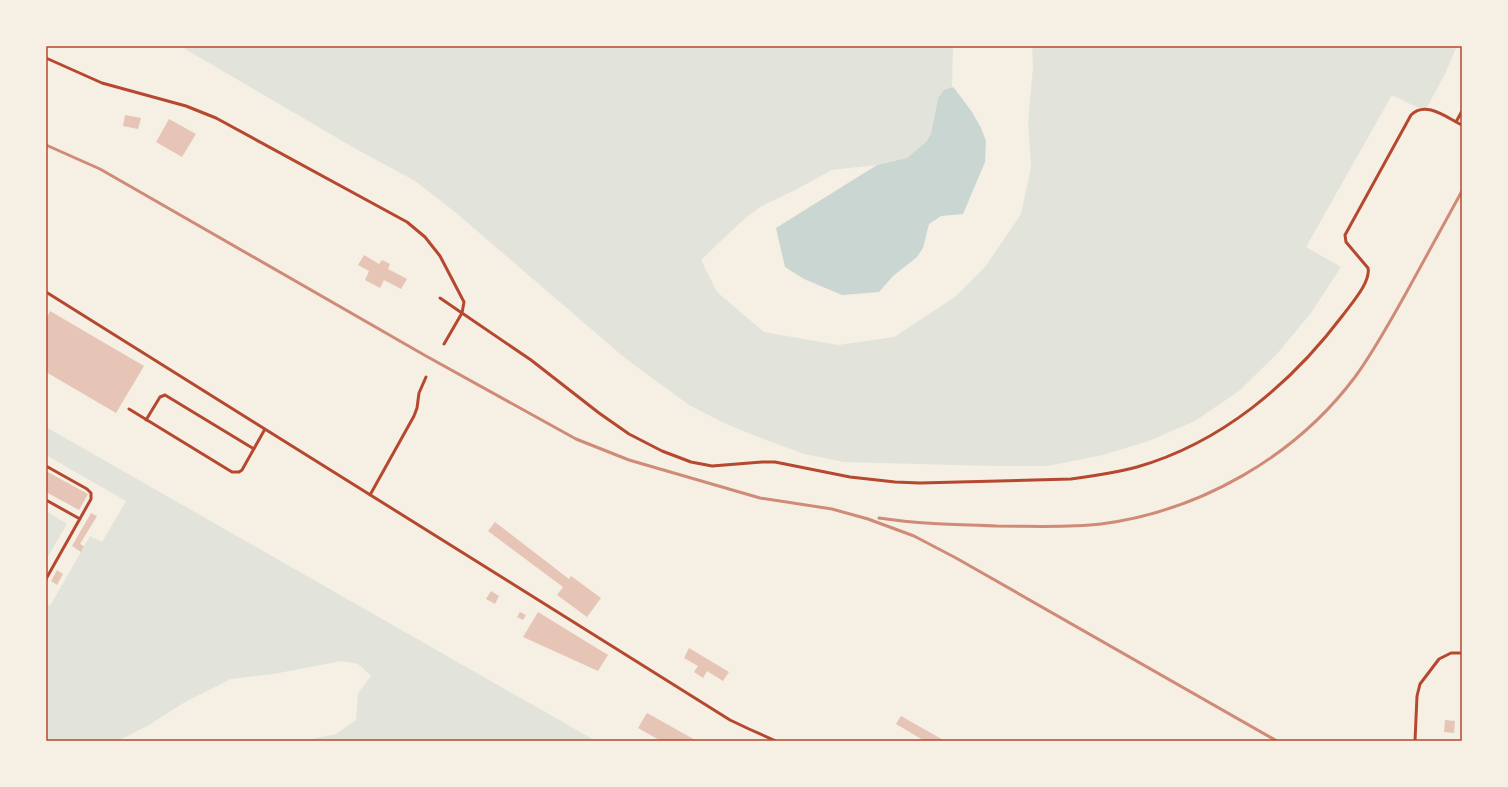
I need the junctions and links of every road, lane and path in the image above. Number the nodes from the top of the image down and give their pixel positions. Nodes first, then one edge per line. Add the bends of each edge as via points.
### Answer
1 (46, 58) edge
2 (1462, 112) edge
3 (1456, 122) junction
4 (1462, 126) edge
5 (46, 292) edge
6 (440, 298) dead end
7 (462, 313) junction
8 (444, 344) dead end
9 (426, 377) dead end
10 (129, 409) dead end
11 (146, 420) junction
12 (265, 429) junction
13 (254, 449) junction
14 (46, 466) edge
15 (370, 495) junction
16 (46, 500) edge
17 (80, 519) junction
18 (46, 579) edge
19 (1462, 653) edge
20 (776, 741) edge
21 (1416, 741) edge

1 - 7 lane via 102,83 186,106 216,118 398,217 425,237 440,256 464,302
2 - 3 lane
3 - 4 lane
3 - 7 lane via 1429,108 1421,108 1411,114 1345,235 1346,242 1368,268 1368,279 1341,317 1289,375 1256,405 1219,431 1159,459 1116,472 1071,479 920,483 850,477 775,462 712,466 691,462 662,451 624,431 531,360
5 - 12 lane
6 - 7 lane
7 - 8 lane
9 - 15 lane via 419,392 414,416
10 - 11 lane
11 - 13 lane via 232,472 242,470
11 - 13 lane via 160,397 165,395
12 - 13 lane
12 - 15 lane
14 - 17 lane via 89,491 92,499
15 - 20 lane via 730,720
16 - 17 lane
17 - 18 lane
19 - 21 lane via 1451,653 1440,659 1420,684 1417,696

